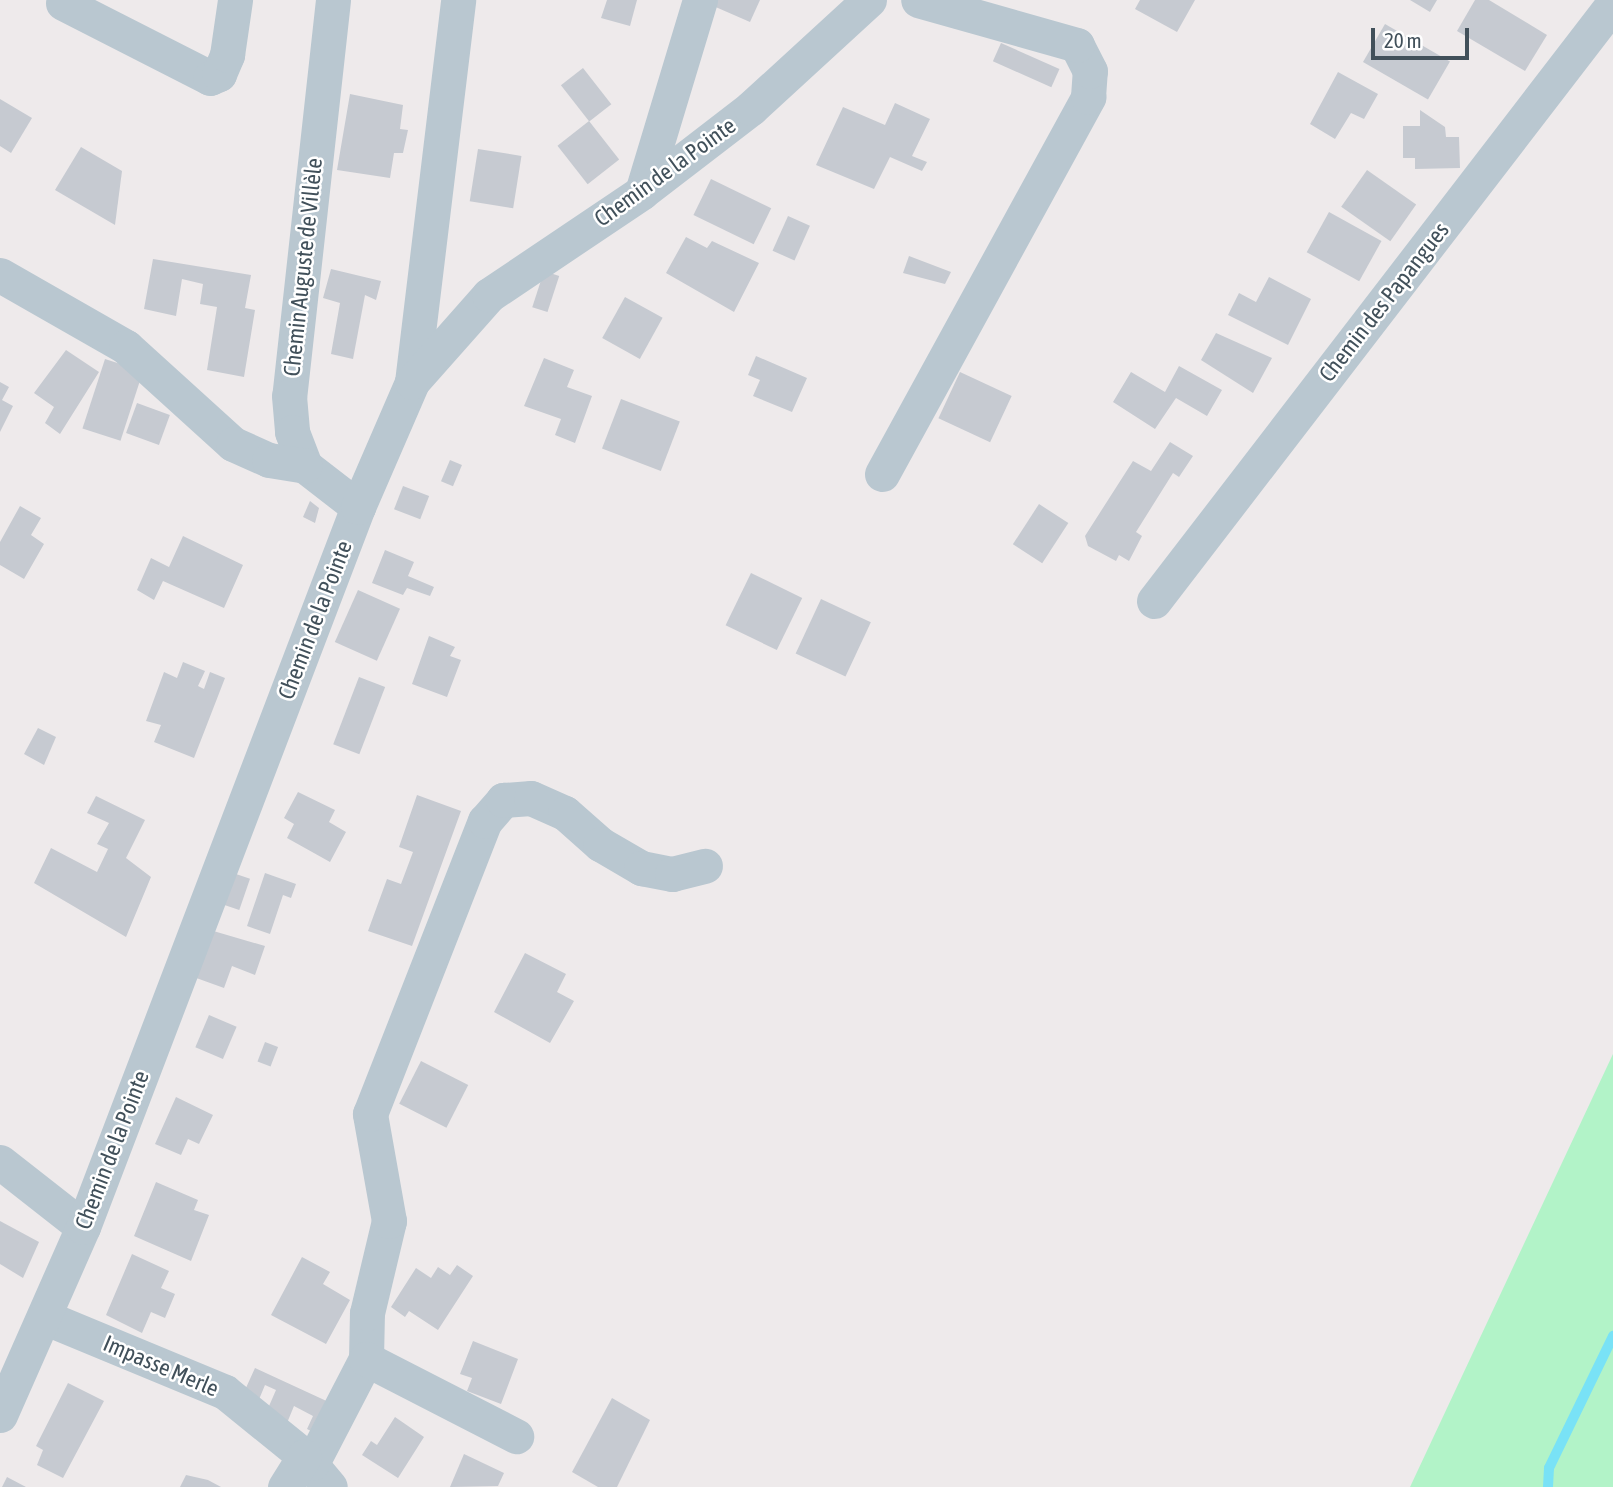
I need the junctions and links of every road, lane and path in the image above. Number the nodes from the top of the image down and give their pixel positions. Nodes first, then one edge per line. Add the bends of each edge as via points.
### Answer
1 (235, 0) edge
2 (333, 0) edge
3 (458, 0) edge
4 (700, 0) edge
5 (869, 0) edge
6 (918, 0) edge
7 (63, 3) dead end
8 (1613, 4) edge
9 (642, 192) junction
10 (0, 275) edge
11 (412, 382) junction
12 (305, 466) junction
13 (882, 474) dead end
14 (358, 507) junction
15 (1154, 601) dead end
16 (705, 866) dead end
17 (0, 1162) edge
18 (83, 1227) junction
19 (44, 1317) junction
20 (366, 1359) junction
21 (0, 1416) edge
22 (516, 1436) dead end
23 (315, 1469) edge
24 (285, 1487) edge

1 - 7 street via 227,55 219,74 210,78
2 - 12 street, Chemin Auguste de Villèle via 289,396 292,432
3 - 11 street
4 - 9 street
5 - 9 street, Chemin de la Pointe via 751,108
6 - 13 street via 1077,45 1090,71 1088,97
8 - 15 street, Chemin des Papangues
9 - 11 street, Chemin de la Pointe via 489,295
10 - 12 street via 126,347 233,444 269,460
11 - 14 street, Chemin de la Pointe
12 - 14 street
14 - 18 street, Chemin de la Pointe
16 - 20 street via 672,874 641,868 600,844 565,813 531,798 503,800 485,821 438,950 387,1060 370,1114 389,1221 367,1313
17 - 18 street
18 - 19 street, Chemin de la Pointe
19 - 21 street, Chemin de la Pointe
19 - 23 street, Impasse Merle via 225,1392
20 - 22 street
20 - 23 street
23 - 24 street

